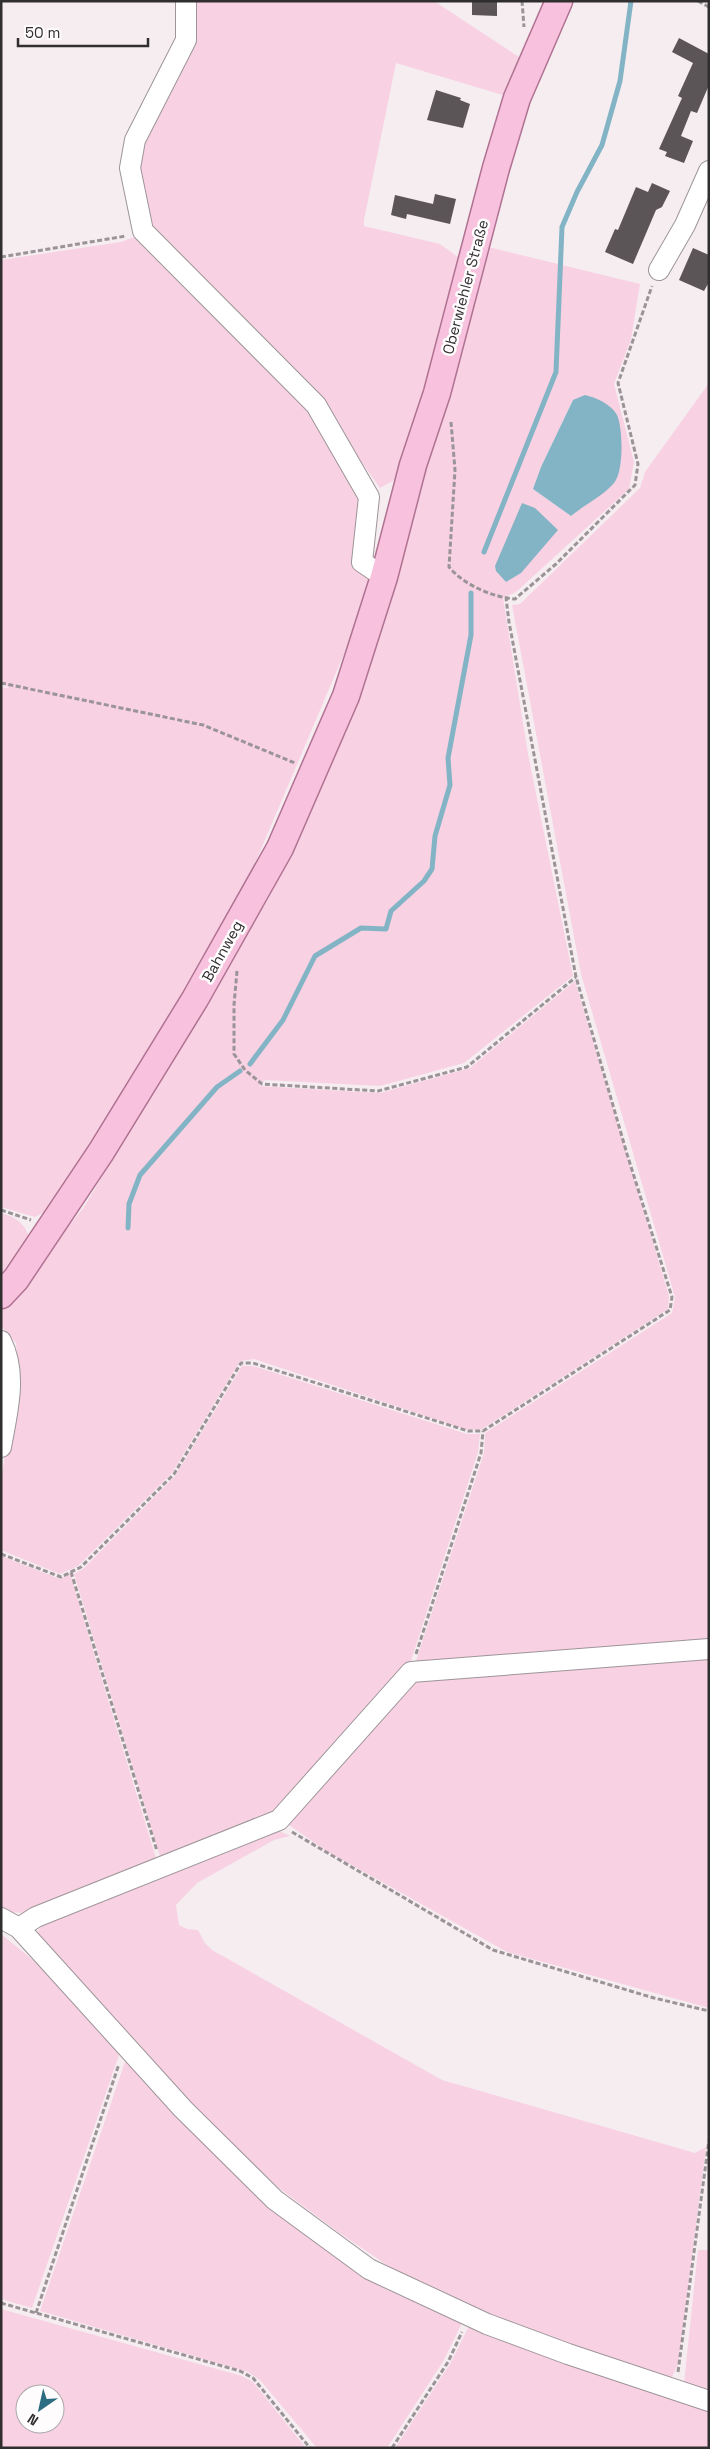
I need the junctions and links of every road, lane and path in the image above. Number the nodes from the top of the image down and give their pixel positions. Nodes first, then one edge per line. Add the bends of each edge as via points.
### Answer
1 (186, 1) edge
2 (559, 1) edge
3 (698, 1) edge
4 (709, 7) edge
5 (709, 170) edge
6 (143, 231) junction
7 (1, 257) edge
8 (659, 270) joint
9 (437, 393) junction
10 (384, 577) junction
11 (506, 598) junction
12 (1, 683) edge
13 (314, 771) junction
14 (225, 946) junction
15 (576, 977) junction
16 (1, 1210) edge
17 (51, 1227) junction
18 (1, 1296) edge
19 (1, 1341) edge
20 (483, 1431) junction
21 (1, 1448) edge
22 (1, 1554) edge
23 (71, 1572) junction
24 (709, 1649) edge
25 (410, 1672) junction
26 (279, 1820) junction
27 (162, 1867) junction
28 (1, 1918) edge
29 (19, 1928) junction
30 (709, 2010) edge
31 (127, 2048) junction
32 (709, 2140) edge
33 (1, 2303) edge
34 (36, 2313) junction
35 (469, 2316) junction
36 (670, 2388) junction
37 (709, 2401) edge
38 (310, 2448) edge
39 (392, 2448) edge

1 - 6 street via 186,40 135,140 130,168
2 - 9 main road, Oberwiehler Straße via 517,98
3 - 4 path
5 - 8 street via 686,225
6 - 7 path via 115,239
6 - 10 street via 316,405 369,497 362,562
8 - 11 path via 618,383 638,464 635,485 556,564 515,599
9 - 10 main road, Oberwiehler Straße via 413,465
9 - 11 path via 450,413 455,470 449,567 458,578
10 - 13 main road, Bahnweg via 346,696
11 - 15 path
12 - 13 path via 203,725
13 - 14 main road, Bahnweg via 280,848
14 - 15 path via 237,969 234,1054 262,1084 378,1091 467,1066
14 - 17 main road, Bahnweg via 101,1152
15 - 20 path via 672,1297 670,1310
16 - 17 path
17 - 18 main road, Bahnweg
19 - 21 street via 8,1355 10,1374 10,1398
20 - 23 path via 468,1431 253,1363 241,1363 174,1474 81,1567
20 - 25 path via 481,1453
22 - 23 path via 61,1577
23 - 27 path
24 - 25 street
25 - 26 street
26 - 27 street
26 - 30 path via 296,1836 493,1950 654,1998
27 - 29 street via 36,1917
28 - 29 street
29 - 31 street
31 - 34 path via 115,2072
31 - 35 street via 275,2200 369,2269
32 - 36 path via 680,2370
33 - 34 path
34 - 38 path via 240,2371 253,2378
35 - 36 street
35 - 39 path via 448,2362
36 - 37 street

